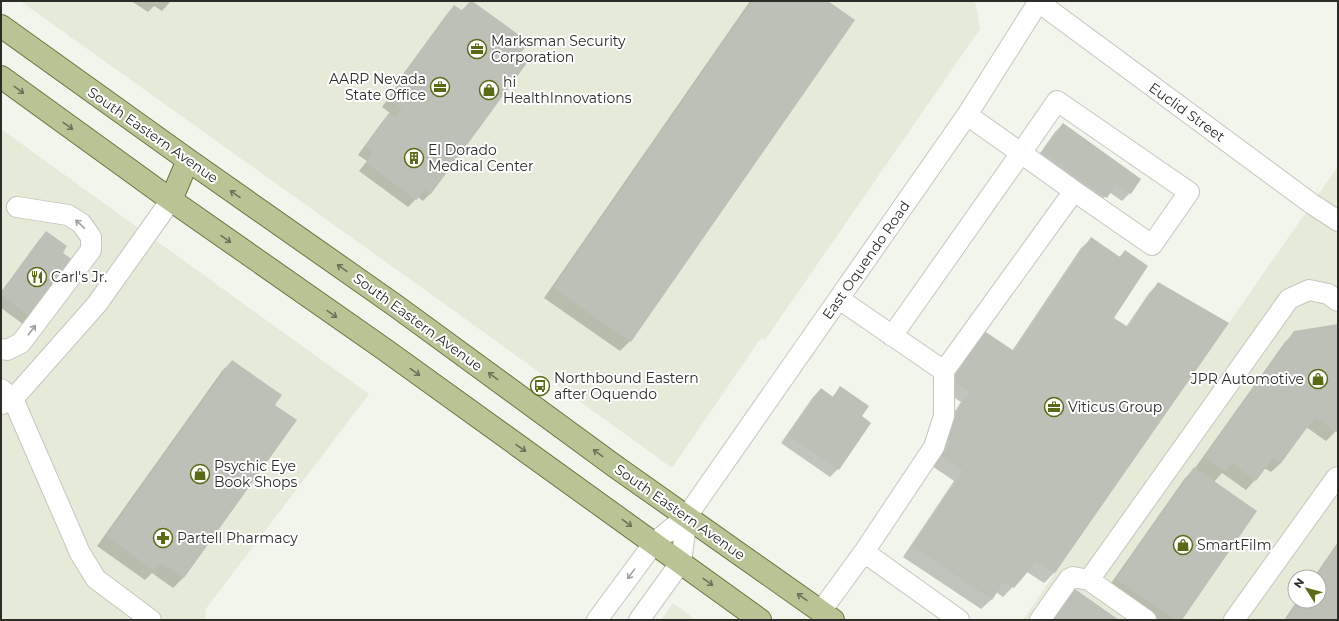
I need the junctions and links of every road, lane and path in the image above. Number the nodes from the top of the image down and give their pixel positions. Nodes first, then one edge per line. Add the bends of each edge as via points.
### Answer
1 (1039, 1) edge
2 (1, 26) edge
3 (1, 77) edge
4 (967, 115) junction
5 (1021, 153) junction
6 (188, 160) junction
7 (1074, 191) junction
8 (171, 200) junction
9 (17, 207) dead end
10 (1338, 221) edge
11 (838, 299) junction
12 (1338, 301) edge
13 (892, 336) junction
14 (1, 349) edge
15 (944, 371) junction
16 (5, 398) edge
17 (1338, 477) edge
18 (687, 516) junction
19 (654, 543) junction
20 (864, 552) junction
21 (681, 562) junction
22 (1089, 580) junction
23 (827, 616) edge
24 (151, 620) edge
25 (597, 620) edge
26 (639, 620) edge
27 (760, 620) edge
28 (959, 620) edge
29 (1040, 620) edge
30 (1146, 620) edge
31 (1234, 620) edge

1 - 4 street, East Oquendo Road
1 - 10 street, Euclid Street
2 - 6 main road, South Eastern Avenue
3 -> 8 main road
4 - 5 street
4 - 11 street, East Oquendo Road
5 - 7 street
5 - 7 street via 1057,101 1189,192 1152,245
5 - 13 street
6 - 8 main road
18 -> 6 main road, South Eastern Avenue
7 - 15 street
8 - 16 street via 97,304
8 -> 19 main road
14 -> 9 street via 6,350 22,344 91,250 91,237 81,223 68,215
11 - 13 street
11 - 18 street, East Oquendo Road
12 - 22 street via 1328,294 1308,290 1289,299
13 - 15 street
15 - 20 street via 944,416 934,447
16 - 24 street via 80,553 96,579
17 - 31 street
18 - 19 street, East Oquendo Road
18 - 21 street, East Oquendo Road
23 -> 18 main road, South Eastern Avenue
19 - 21 main road
19 -> 25 street, East Oquendo Road
20 - 23 street
20 - 28 street
21 - 26 street, East Oquendo Road
21 -> 27 main road
22 - 29 street via 1073,577 1069,579
22 - 30 street

